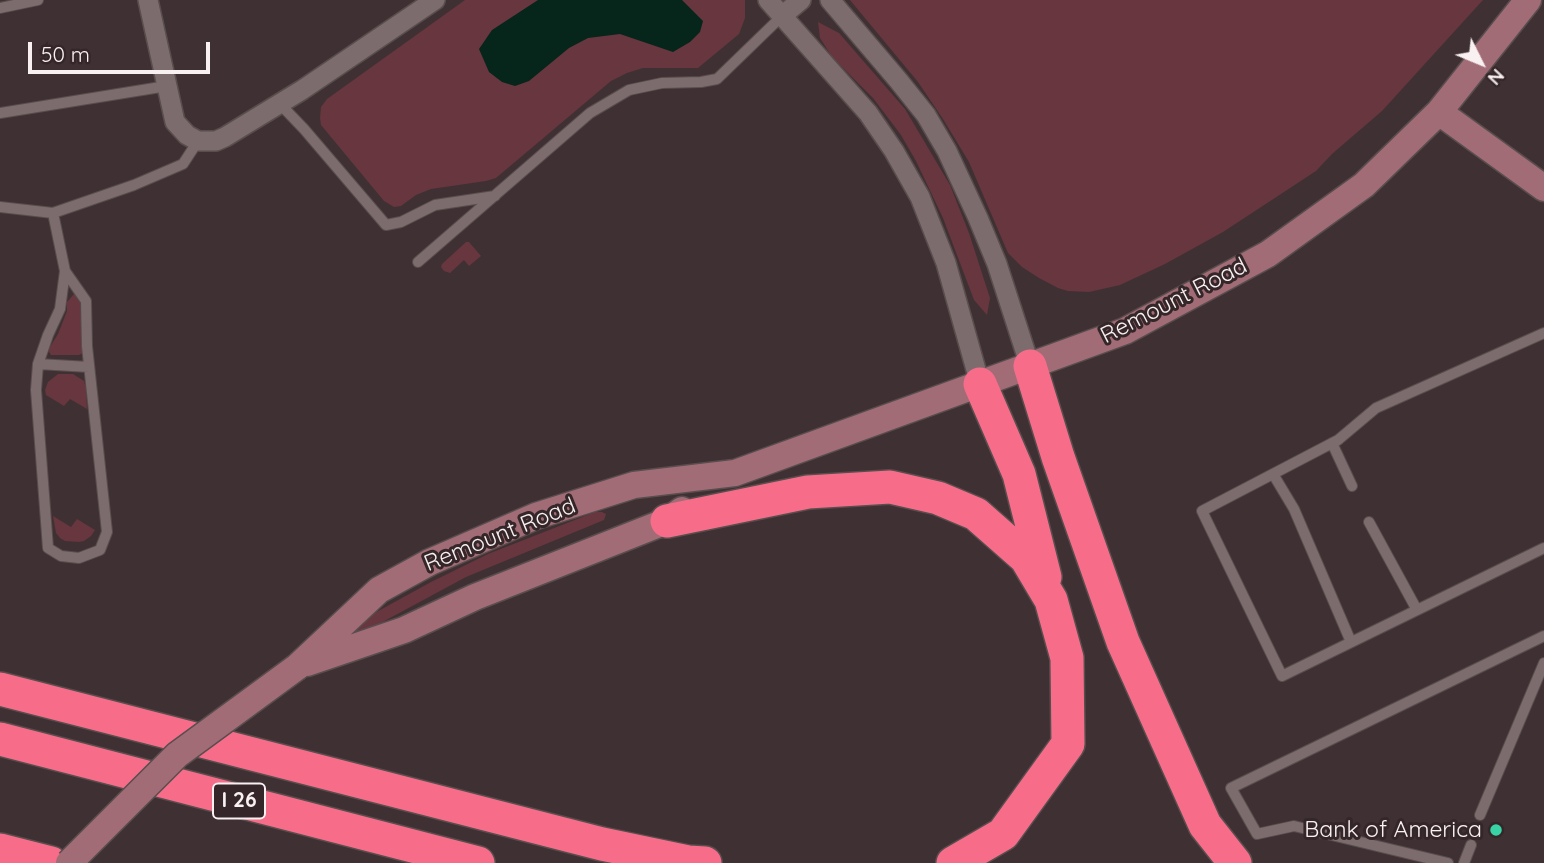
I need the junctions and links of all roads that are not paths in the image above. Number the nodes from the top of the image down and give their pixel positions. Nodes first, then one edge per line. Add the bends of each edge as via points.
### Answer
1 (38, 0) edge
2 (148, 0) edge
3 (435, 0) edge
4 (768, 0) edge
5 (801, 0) edge
6 (830, 0) edge
7 (1528, 0) edge
8 (0, 8) edge
9 (782, 16) junction
10 (167, 86) junction
11 (280, 103) junction
12 (1439, 112) junction
13 (0, 113) edge
14 (198, 141) junction
15 (1544, 188) edge
16 (495, 196) junction
17 (0, 207) edge
18 (52, 213) junction
19 (418, 262) dead end
20 (65, 271) junction
21 (1544, 333) edge
22 (38, 364) junction
23 (1030, 366) junction
24 (89, 367) junction
25 (980, 384) junction
26 (1332, 443) junction
27 (736, 473) junction
28 (1273, 474) junction
29 (1352, 486) dead end
30 (667, 521) junction
31 (1369, 522) dead end
32 (1544, 548) edge
33 (1051, 600) junction
34 (1417, 610) junction
35 (1544, 636) edge
36 (1351, 642) junction
37 (1544, 663) edge
38 (297, 667) junction
39 (0, 689) edge
40 (0, 739) edge
41 (1480, 815) dead end
42 (602, 844) junction
43 (1471, 845) dead end
44 (0, 850) edge
45 (51, 863) edge
46 (69, 863) edge
47 (478, 863) edge
48 (671, 863) edge
49 (705, 863) edge
50 (953, 863) edge
51 (1235, 863) edge
52 (1447, 863) edge
53 (1464, 863) edge

1 - 8 lane
2 - 10 street
3 - 11 street
4 - 9 street
5 - 9 street
6 - 23 street via 926,115 947,151 997,264
7 - 12 main road, Remount Road
9 - 16 lane via 717,79 629,90 590,113
9 - 25 street via 868,113 920,197 946,263
10 - 13 lane
10 - 14 street via 175,122
11 - 14 street via 225,137
11 - 16 lane via 386,225 435,205
12 - 15 main road
12 - 23 main road, Remount Road via 1364,185 1268,254 1125,331
14 - 18 lane via 183,164
16 - 19 lane
17 - 18 lane
18 - 20 lane
20 - 22 lane via 60,309
20 - 24 lane via 86,301
21 - 26 lane via 1376,408
22 - 24 lane
22 - 24 lane via 48,548 61,556 79,558 100,550 107,532
23 - 25 main road, Remount Road
23 - 51 highway via 1123,642 1205,825
25 - 27 main road, Remount Road
25 - 33 highway via 1019,474
26 - 28 lane
26 - 29 lane
27 - 30 main road, Remount Road
27 - 38 main road, Remount Road via 634,485 536,516 430,562 379,590
28 - 36 lane via 1294,509
28 - 36 lane via 1202,511 1282,676
30 - 33 highway via 808,492 890,487 938,498 976,514 1026,558
30 - 38 main road, Remount Road via 404,630
31 - 34 lane
32 - 34 lane
33 - 50 highway via 1067,657 1068,744 1003,834
34 - 36 lane
35 - 52 lane via 1231,788 1257,834 1294,826
37 - 41 lane
38 - 46 main road, Remount Road, bridge via 177,755
39 - 42 highway
40 - 47 highway, I 26
42 - 48 highway
42 - 49 highway
43 - 53 lane
44 - 45 highway

